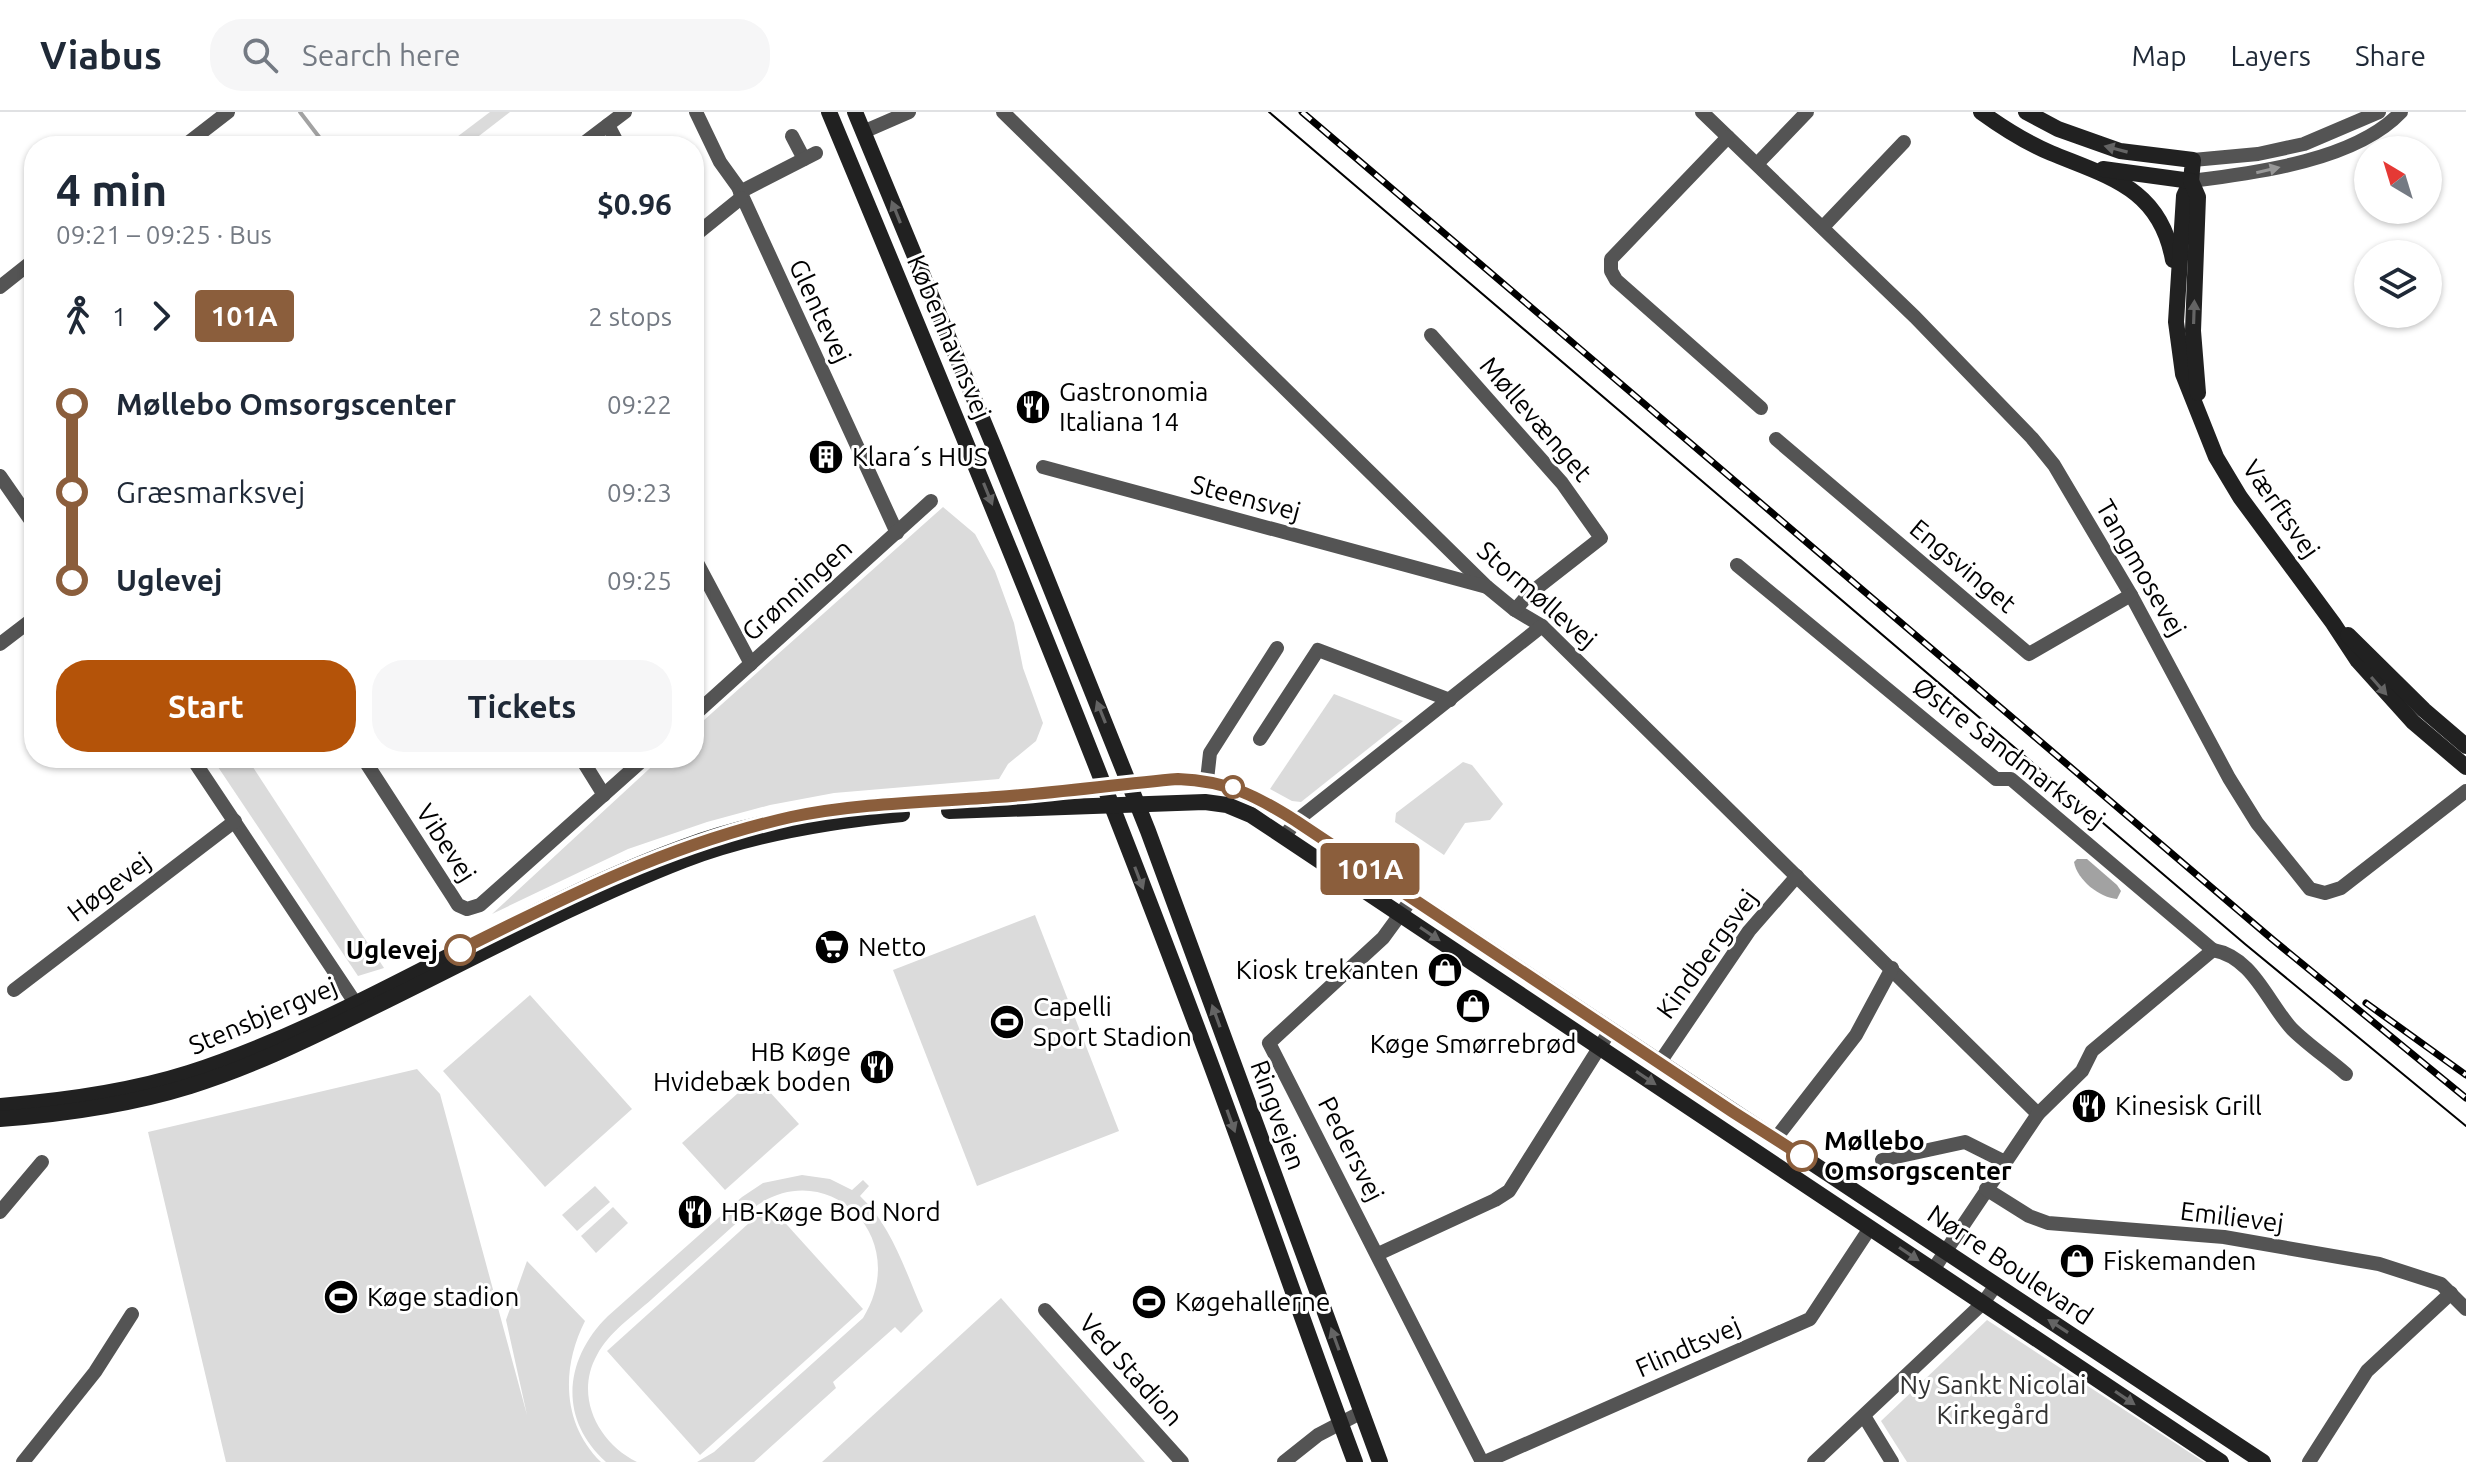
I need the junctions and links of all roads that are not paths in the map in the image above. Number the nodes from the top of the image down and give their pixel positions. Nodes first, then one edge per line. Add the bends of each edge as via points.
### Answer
1 (228, 112) edge
2 (625, 112) edge
3 (696, 112) edge
4 (829, 112) edge
5 (855, 112) edge
6 (909, 112) edge
7 (1003, 112) edge
8 (1702, 112) edge
9 (1807, 112) edge
10 (1981, 112) edge
11 (2026, 112) edge
12 (2379, 112) edge
13 (2401, 112) edge
14 (608, 125) junction
15 (863, 132) junction
16 (197, 136) edge
17 (593, 136) edge
18 (614, 136) edge
19 (792, 136) dead end
20 (1728, 137) junction
21 (1904, 142) dead end
22 (2193, 160) junction
23 (1757, 164) junction
24 (2094, 168) junction
25 (2191, 181) junction
26 (740, 195) junction
27 (704, 227) edge
28 (1823, 227) junction
29 (24, 268) edge
30 (2177, 286) junction
31 (0, 287) edge
32 (1431, 335) dead end
33 (1761, 408) dead end
34 (2202, 417) junction
35 (1776, 439) dead end
36 (1043, 467) dead end
37 (0, 476) edge
38 (931, 501) dead end
39 (24, 511) edge
40 (897, 533) junction
41 (1448, 550) junction
42 (1737, 565) dead end
43 (1437, 575) junction
44 (704, 576) edge
45 (1487, 587) junction
46 (2131, 595) junction
47 (1515, 610) junction
48 (2333, 623) junction
49 (24, 626) edge
50 (1542, 626) junction
51 (0, 644) edge
52 (1277, 648) dead end
53 (751, 664) junction
54 (1450, 700) junction
55 (704, 706) edge
56 (1260, 739) dead end
57 (2466, 746) edge
58 (2466, 767) edge
59 (199, 768) edge
60 (369, 768) edge
61 (587, 768) edge
62 (634, 768) edge
63 (1207, 780) junction
64 (1130, 784) junction
65 (1103, 787) junction
66 (2466, 791) edge
67 (604, 795) junction
68 (1110, 805) junction
69 (1138, 805) junction
70 (235, 821) junction
71 (1296, 821) junction
72 (1284, 837) junction
73 (1797, 876) junction
74 (1413, 897) junction
75 (1400, 914) junction
76 (2213, 950) junction
77 (1892, 968) junction
78 (14, 990) dead end
79 (359, 1008) junction
80 (1611, 1029) junction
81 (1599, 1047) junction
82 (1660, 1062) junction
83 (2346, 1074) dead end
84 (0, 1106) edge
85 (2038, 1114) junction
86 (0, 1119) edge
87 (1776, 1138) junction
88 (1882, 1160) dead end
89 (42, 1162) dead end
90 (2005, 1162) junction
91 (1986, 1189) junction
92 (0, 1212) edge
93 (1870, 1228) junction
94 (1946, 1252) junction
95 (1378, 1254) junction
96 (1933, 1270) junction
97 (1996, 1285) junction
98 (2451, 1293) junction
99 (1983, 1303) junction
100 (2466, 1309) edge
101 (1045, 1310) dead end
102 (132, 1314) dead end
103 (1362, 1412) junction
104 (1864, 1416) junction
105 (1340, 1423) junction
106 (23, 1462) edge
107 (1182, 1462) edge
108 (1284, 1462) edge
109 (1355, 1462) edge
110 (1380, 1462) edge
111 (1483, 1462) edge
112 (1814, 1462) edge
113 (1892, 1462) edge
114 (2221, 1462) edge
115 (2263, 1462) edge
116 (2309, 1462) edge

1 - 16 street
2 - 14 street
3 - 26 street, Glentevej
4 -> 65 street, Københavnsvej
5 - 15 street, Københavnsvej
6 - 15 street
7 - 41 street, Stormøllevej
8 - 20 street, Tangmosevej
9 - 23 street
10 - 24 street, Værftsvej via 2051,153
22 -> 11 street via 2120,151
12 - 22 street via 2304,144
25 -> 13 street via 2310,160 2360,141
14 - 17 street
14 - 18 street
64 -> 15 street, Københavnsvej
19 - 26 street via 810,156
20 - 23 street, Tangmosevej
20 - 33 street via 1610,265 1616,280
21 - 28 street
22 - 25 street, Værftsvej
23 - 28 street, Tangmosevej
24 - 25 street, Værftsvej
24 - 30 street, Værftsvej via 2154,210 2169,241
25 - 30 street, Værftsvej via 2184,196
34 -> 25 street, Værftsvej via 2193,331 2198,197
26 - 27 street
26 - 40 street, Glentevej
28 - 46 street, Tangmosevej via 2032,438 2054,465
29 - 31 street
30 - 34 street, Værftsvej via 2183,374
32 - 47 street, Møllevænget via 1562,483 1601,538
34 - 48 street, Værftsvej via 2216,457 2240,497
35 - 46 street, Engsvinget via 2029,654
36 - 43 street, Steensvej
37 - 39 street
38 - 40 street, Grønningen
40 - 53 street, Grønningen
41 - 43 street
41 - 45 street, Stormøllevej
42 - 76 street, Østre Sandmarksvej via 1996,779 2011,779
43 - 45 street, Steensvej
44 - 53 street
45 - 47 street, Stormøllevej
46 - 66 street, Tangmosevej via 2229,778 2310,889 2325,893 2341,888
47 - 50 street, Stormøllevej
48 - 57 street, Værftsvej
48 -> 58 street, Værftsvej via 2386,694
49 - 51 street
50 - 54 street
50 - 73 street, Stormøllevej
52 - 63 street via 1210,753
53 - 55 street, Grønningen
54 - 56 street via 1318,650
54 - 71 street
59 - 70 street
60 - 67 street, Vibevej via 458,905 467,909 480,905
61 - 67 street
62 - 67 street
63 - 64 street, Nørre Boulevard
63 - 71 street, Nørre Boulevard via 1240,789
64 - 65 street, Stensbjergvej
64 - 69 street, Ringvejen
65 - 68 street, Københavnsvej
65 - 79 street, Stensbjergvej via 846,809 792,817 684,846 592,884
68 - 69 street, Nørre Boulevard
68 - 79 street, Stensbjergvej via 938,811 795,828 687,859 599,895
68 -> 105 street, Ringvejen via 1202,1039
69 - 72 street, Nørre Boulevard via 1227,805
103 -> 69 street, Ringvejen
70 - 78 street, Høgevej
70 - 79 street
71 - 72 street
71 - 74 street, Nørre Boulevard
72 - 75 street, Nørre Boulevard
73 - 77 street, Stormøllevej
73 - 82 street, Kindbergsvej via 1749,931
74 - 75 street, Pedersvej
74 - 80 street, Nørre Boulevard
75 -> 81 street, Nørre Boulevard
75 - 95 street, Pedersvej via 1383,938 1269,1043
76 - 83 street, Østre Sandmarksvej via 2229,953 2267,991 2292,1029
76 - 85 street via 2092,1051 2082,1071
77 - 85 street, Stormøllevej
77 - 87 street via 1856,1035
79 - 84 street, Stensbjergvej via 187,1074 102,1093
79 - 86 street, Stensbjergvej via 274,1055 189,1086 111,1105
80 - 81 street
80 - 82 street, Nørre Boulevard
81 -> 93 street, Nørre Boulevard
81 - 95 street via 1509,1191
82 - 87 street, Nørre Boulevard
85 - 90 street
87 - 94 street, Nørre Boulevard
88 - 90 street via 1965,1142
89 - 92 street
90 - 91 street
91 - 94 street
91 - 98 street, Emilievej via 2048,1223 2224,1237 2303,1250 2391,1268 2441,1284
93 -> 96 street, Nørre Boulevard
93 - 111 street, Flindtsvej via 1810,1319
94 - 96 street
94 - 97 street, Nørre Boulevard
95 - 111 street, Pedersvej
96 - 99 street, Nørre Boulevard
97 - 99 street
115 -> 97 street, Nørre Boulevard
98 - 100 street, Emilievej
98 - 116 street via 2367,1371
99 - 104 street
99 -> 114 street, Nørre Boulevard
101 - 107 street, Ved Stadion
102 - 106 street via 95,1372
103 - 105 street
103 - 110 street, Ringvejen
104 - 112 street
104 - 113 street
105 - 108 street
105 - 109 street, Ringvejen

